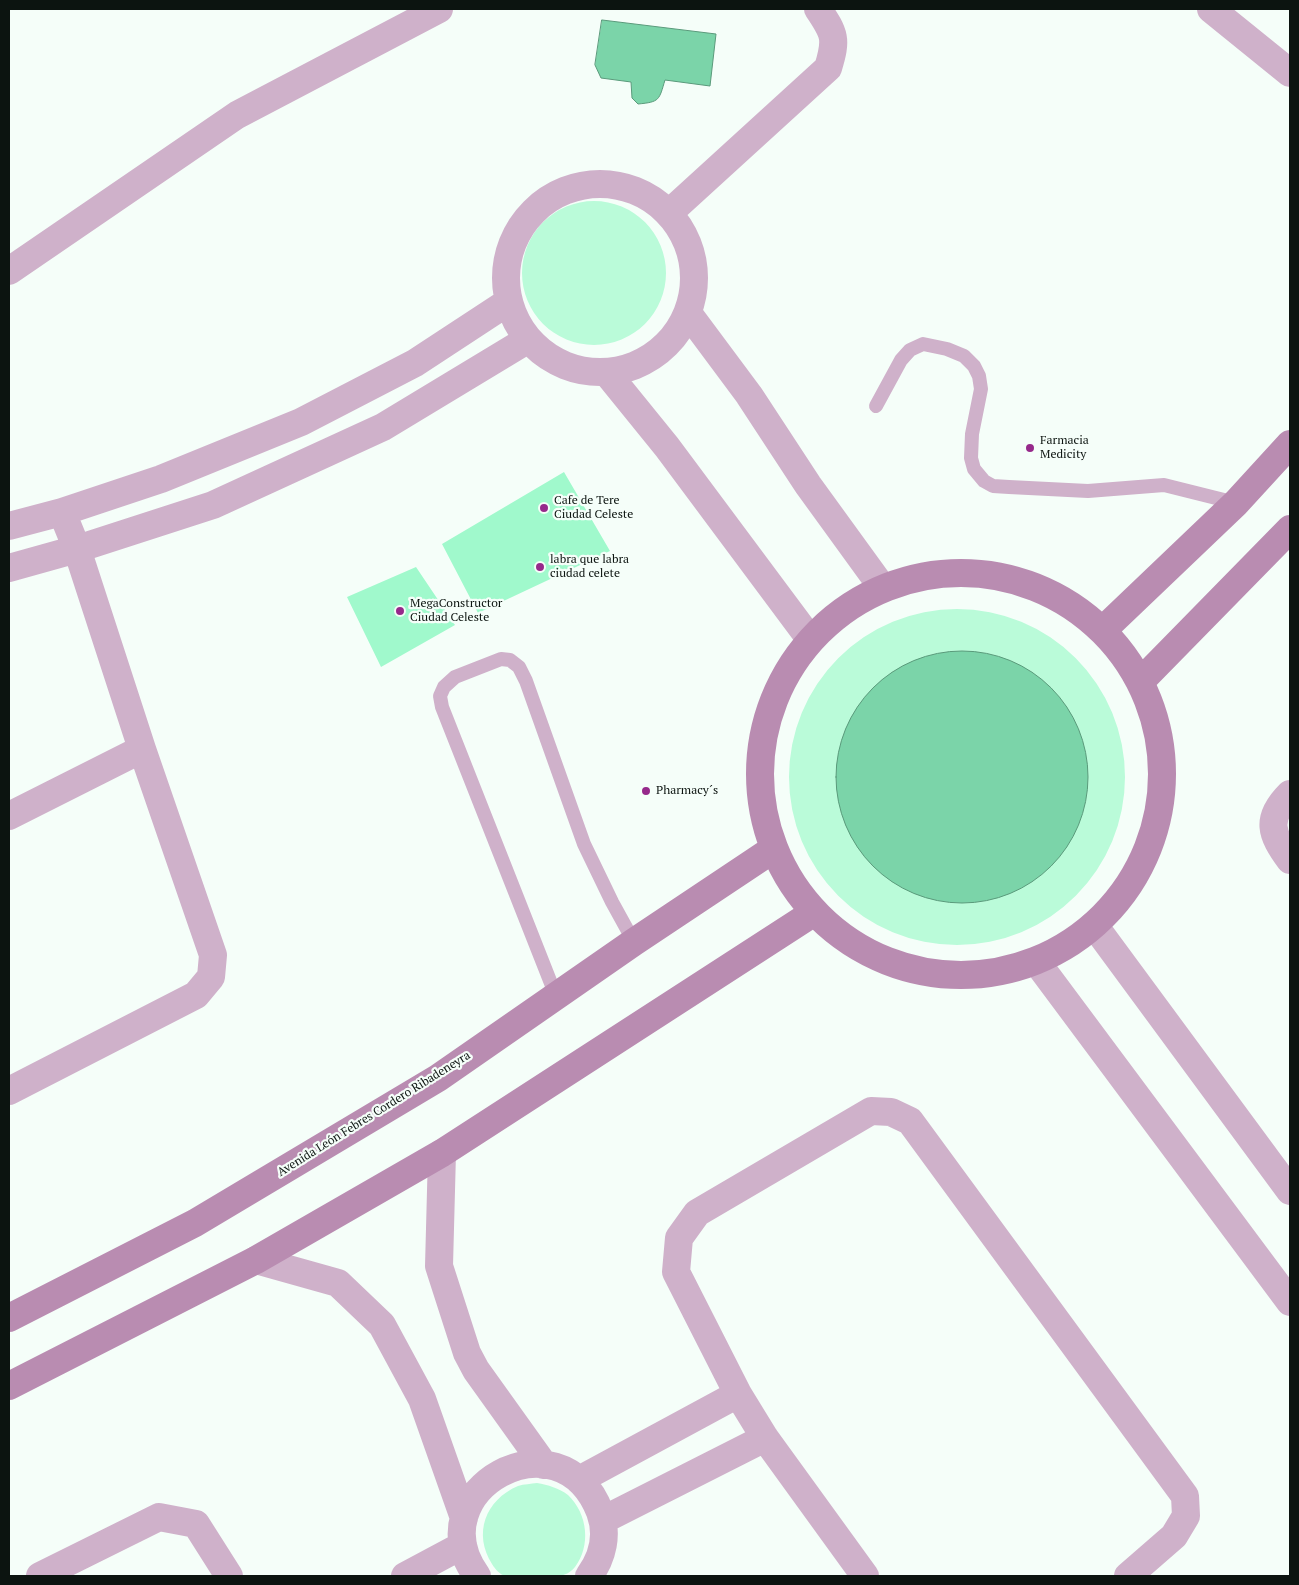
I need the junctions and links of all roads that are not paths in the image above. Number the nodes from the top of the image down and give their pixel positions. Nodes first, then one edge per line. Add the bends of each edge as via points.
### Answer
1 (439, 9) edge
2 (818, 9) edge
3 (1211, 9) edge
4 (1290, 73) edge
5 (669, 213) junction
6 (9, 271) edge
7 (508, 302) junction
8 (688, 313) junction
9 (528, 340) junction
10 (607, 373) junction
11 (876, 406) dead end
12 (1290, 444) edge
13 (1236, 503) junction
14 (62, 512) junction
15 (9, 526) edge
16 (1290, 529) edge
17 (77, 549) junction
18 (9, 568) edge
19 (882, 587) junction
20 (1104, 628) junction
21 (810, 639) junction
22 (1142, 680) junction
23 (142, 749) junction
24 (1290, 794) edge
25 (9, 816) edge
26 (772, 850) junction
27 (1290, 860) edge
28 (813, 913) junction
29 (1094, 926) junction
30 (634, 942) junction
31 (1036, 961) junction
32 (556, 996) junction
33 (9, 1091) edge
34 (442, 1153) junction
35 (1290, 1191) edge
36 (256, 1260) junction
37 (1290, 1302) edge
38 (9, 1318) edge
39 (9, 1386) edge
40 (738, 1394) junction
41 (766, 1438) junction
42 (544, 1464) junction
43 (579, 1480) junction
44 (464, 1518) junction
45 (603, 1520) junction
46 (463, 1545) junction
47 (40, 1576) edge
48 (229, 1576) edge
49 (405, 1576) edge
50 (477, 1576) edge
51 (590, 1576) edge
52 (865, 1576) edge
53 (1128, 1576) edge

1 - 6 street via 237,115
2 - 5 street via 831,29 834,47 828,68
3 - 4 street
5 - 7 street via 640,192 606,184 570,188 539,206 517,234 506,267
5 - 8 street via 688,242 690,251 695,278
7 - 9 street
7 - 14 street via 415,362 301,422 161,480
8 - 10 street via 670,343 641,364
8 - 19 street
9 - 10 street via 563,366
9 - 17 street via 383,427 213,505
10 - 21 street via 667,447
11 - 13 lane via 901,360 910,350 923,344 947,349 964,356 979,376 981,389 971,458 974,469 984,482 994,486 1088,491 1164,485
12 - 13 street
13 - 20 street
14 - 15 street
14 - 17 street
16 - 22 street
17 - 18 street
17 - 23 street
19 - 20 street via 960,571 969,572 1037,585
19 - 21 street
20 - 22 street
21 - 26 street via 771,703 758,777
22 - 29 street via 1162,744 1160,811 1137,874
23 - 25 street
23 - 33 street via 213,954 211,977 196,995
24 - 27 street via 1281,803 1272,823 1277,843
26 - 28 street
26 - 30 street, Avenida León Febres Cordero Ribadeneyra
28 - 31 street via 878,959 957,976
28 - 34 street
29 - 31 street
29 - 35 street
30 - 32 street, Avenida León Febres Cordero Ribadeneyra
30 - 32 lane via 584,844 526,681 518,667 510,660 501,659 455,677 440,696 442,707
31 - 37 street
32 - 38 street, Avenida León Febres Cordero Ribadeneyra via 438,1078 195,1223
34 - 36 street
34 - 42 street via 439,1266 467,1353
36 - 39 street
36 - 44 street via 338,1283 382,1326 422,1399
40 - 41 street
40 - 43 street
40 - 53 street via 676,1272 679,1238 697,1213 871,1111 891,1112 910,1121 1185,1496 1186,1516 1174,1536
41 - 45 street
41 - 52 street
42 - 43 street
42 - 44 street via 523,1464 485,1482 472,1499
43 - 45 street via 594,1498
44 - 46 street
45 - 51 street via 604,1543 598,1564
46 - 49 street
46 - 50 street via 470,1567
47 - 48 street via 159,1517 196,1524

